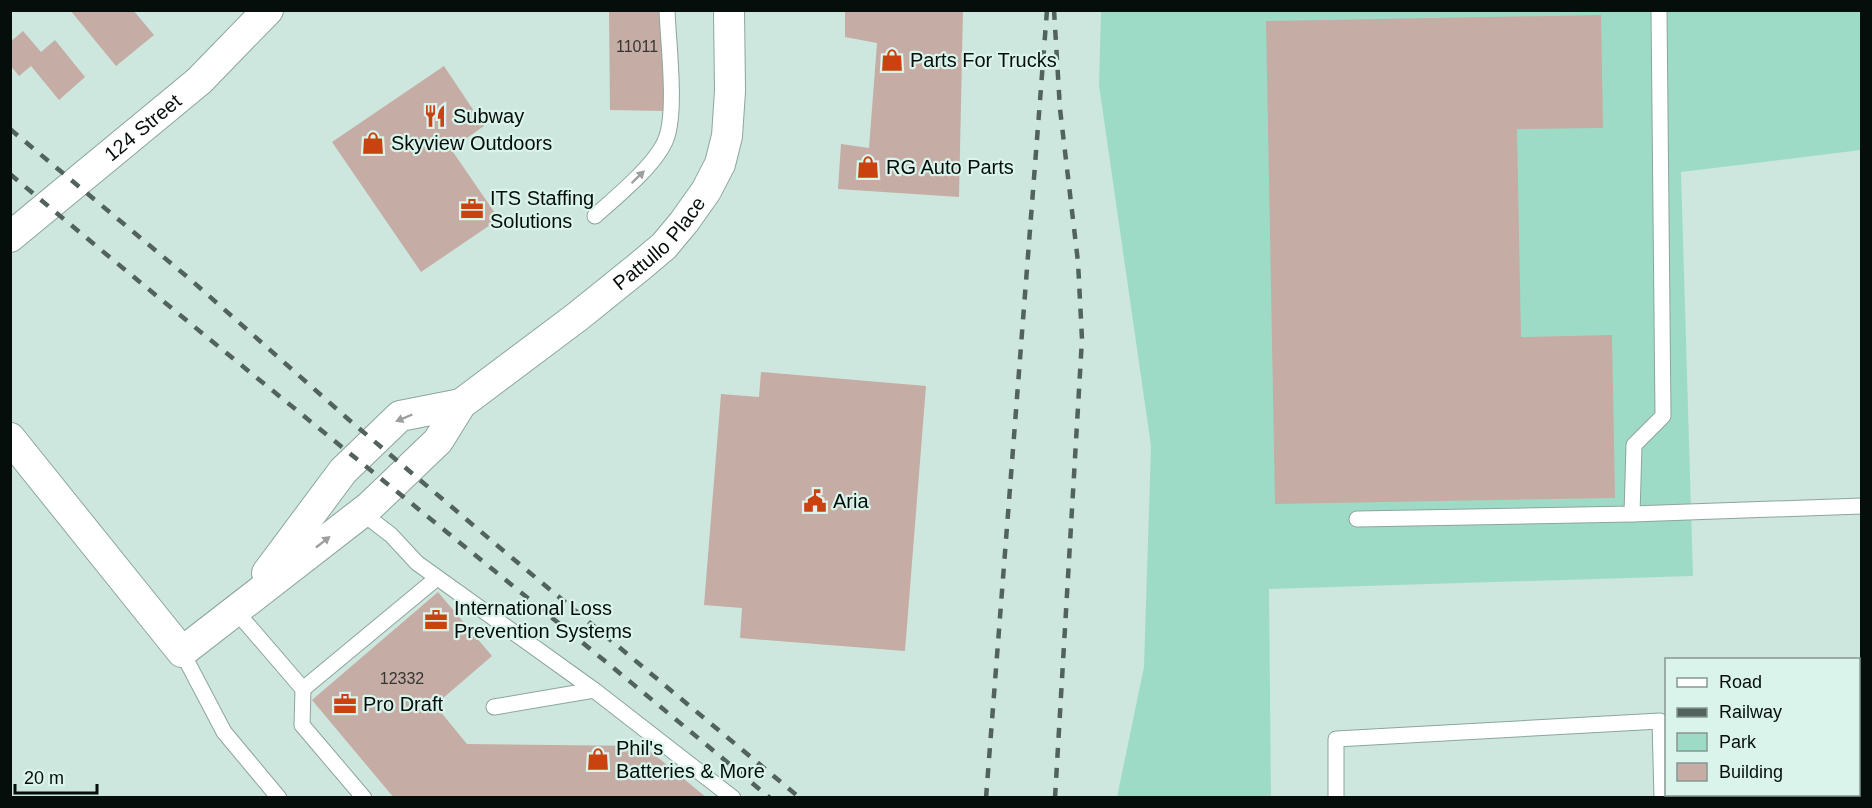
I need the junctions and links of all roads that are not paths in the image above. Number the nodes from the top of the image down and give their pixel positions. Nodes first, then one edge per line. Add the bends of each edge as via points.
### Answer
1 (268, 10) edge
2 (667, 10) edge
3 (729, 10) edge
4 (1659, 10) edge
5 (595, 216) dead end
6 (10, 237) edge
7 (461, 404) junction
8 (10, 438) edge
9 (1862, 506) edge
10 (362, 512) junction
11 (1632, 514) junction
12 (1358, 519) dead end
13 (437, 578) junction
14 (239, 607) junction
15 (182, 651) junction
16 (303, 689) junction
17 (594, 690) junction
18 (494, 707) dead end
19 (279, 798) edge
20 (364, 798) edge
21 (733, 798) edge
22 (1336, 798) edge
23 (1662, 798) edge

1 - 6 street, 124 Street via 199,81
5 -> 2 lane via 644,170 666,139 671,110
3 - 7 street, Pattullo Place via 727,136 720,164 706,191 664,246
4 - 11 lane via 1663,416 1634,445
7 - 10 street, Pattullo Place via 438,441
7 -> 14 street, Pattullo Place via 400,417 343,471
8 - 15 street
9 - 11 lane
10 - 13 lane
14 -> 10 street, Pattullo Place
11 - 12 lane
13 - 16 lane
13 - 17 lane
14 - 15 street, Pattullo Place
14 - 16 lane
15 - 19 lane via 224,732
16 - 20 lane via 302,725
17 - 18 lane
17 - 21 lane
22 - 23 lane via 1336,739 1660,721

